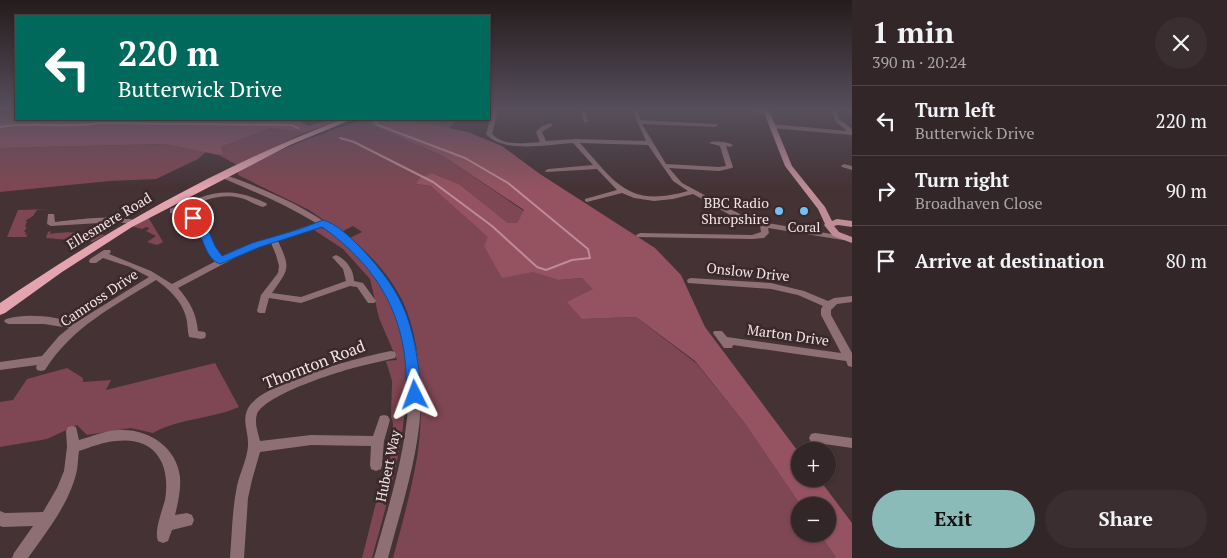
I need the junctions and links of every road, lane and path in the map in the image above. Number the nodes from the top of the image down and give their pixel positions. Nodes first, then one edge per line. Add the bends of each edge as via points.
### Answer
1 (305, 136) edge
2 (491, 136) edge
3 (541, 136) edge
4 (647, 136) edge
5 (776, 136) edge
6 (575, 141) junction
7 (544, 143) junction
8 (651, 143) junction
9 (712, 143) dead end
10 (722, 144) junction
11 (730, 145) dead end
12 (665, 166) junction
13 (844, 166) dead end
14 (598, 167) junction
15 (852, 170) edge
16 (548, 171) dead end
17 (222, 176) junction
18 (623, 192) junction
19 (693, 192) junction
20 (594, 200) dead end
21 (263, 205) dead end
22 (183, 207) junction
23 (822, 209) junction
24 (173, 211) dead end
25 (133, 222) junction
26 (323, 223) junction
27 (851, 224) edge
28 (829, 225) junction
29 (764, 226) junction
30 (45, 230) dead end
31 (805, 230) junction
32 (640, 235) dead end
33 (273, 240) junction
34 (851, 240) edge
35 (336, 257) dead end
36 (93, 261) dead end
37 (220, 261) junction
38 (155, 277) junction
39 (690, 280) dead end
40 (350, 284) junction
41 (171, 288) junction
42 (266, 295) junction
43 (852, 299) edge
44 (371, 301) dead end
45 (829, 305) junction
46 (0, 310) edge
47 (262, 311) dead end
48 (14, 318) dead end
49 (78, 327) junction
50 (201, 335) dead end
51 (724, 340) dead end
52 (391, 355) dead end
53 (850, 360) edge
54 (43, 364) joint
55 (0, 366) edge
56 (384, 420) dead end
57 (72, 431) dead end
58 (814, 437) dead end
59 (378, 441) junction
60 (852, 443) edge
61 (73, 447) junction
62 (254, 447) junction
63 (376, 465) dead end
64 (47, 519) junction
65 (1, 520) edge
66 (187, 520) dead end
67 (19, 558) edge
68 (237, 558) edge
69 (381, 558) edge

1 - 17 main road, Ellesmere Road
2 - 7 street via 505,144
3 - 7 street
4 - 8 street
5 - 23 street via 789,166
6 - 7 street
6 - 8 street
6 - 14 street
8 - 12 street
9 - 10 street
10 - 11 street
10 - 12 street via 730,167
12 - 19 street via 675,181
13 - 15 street
14 - 16 street
14 - 18 street
17 - 25 main road, Ellesmere Road
17 - 26 street, Hubert Way via 277,197
18 - 19 street via 656,200
18 - 20 street
19 - 29 street via 740,218
21 - 22 street via 242,195 226,193 205,197
22 - 24 street
22 - 37 street via 204,232
23 - 27 street
23 - 28 street
25 - 30 street via 51,220
25 - 46 main road, Ellesmere Road
26 - 33 street
26 - 69 street, Hubert Way via 356,248 382,279 399,309 409,342 415,395 411,431
27 - 28 street via 838,222
28 - 31 street
28 - 34 street via 831,231
29 - 31 street
29 - 32 street via 765,233 752,237
31 - 34 street
33 - 37 street
33 - 42 street via 284,268
35 - 40 street via 349,271
36 - 38 street via 106,253
37 - 41 street
38 - 41 street
38 - 49 street, Camross Drive
39 - 45 street, Onslow Drive via 771,286 802,293
40 - 42 street via 301,300
40 - 44 street via 360,285
41 - 50 street via 190,310 193,334
42 - 47 street
43 - 45 street via 834,301
45 - 53 street via 826,315
48 - 49 street via 68,323
49 - 54 street, Camross Drive via 63,338
51 - 53 street, Marton Drive
52 - 62 street, Thornton Road via 346,366 264,399 250,420
54 - 55 street
56 - 59 street
57 - 61 street
58 - 60 street
59 - 62 street via 311,440
59 - 63 street
61 - 64 street via 63,491
61 - 66 street via 122,435 152,442 169,463 173,476 165,530
62 - 68 street, Thornton Road via 242,492
64 - 65 street
64 - 67 street

